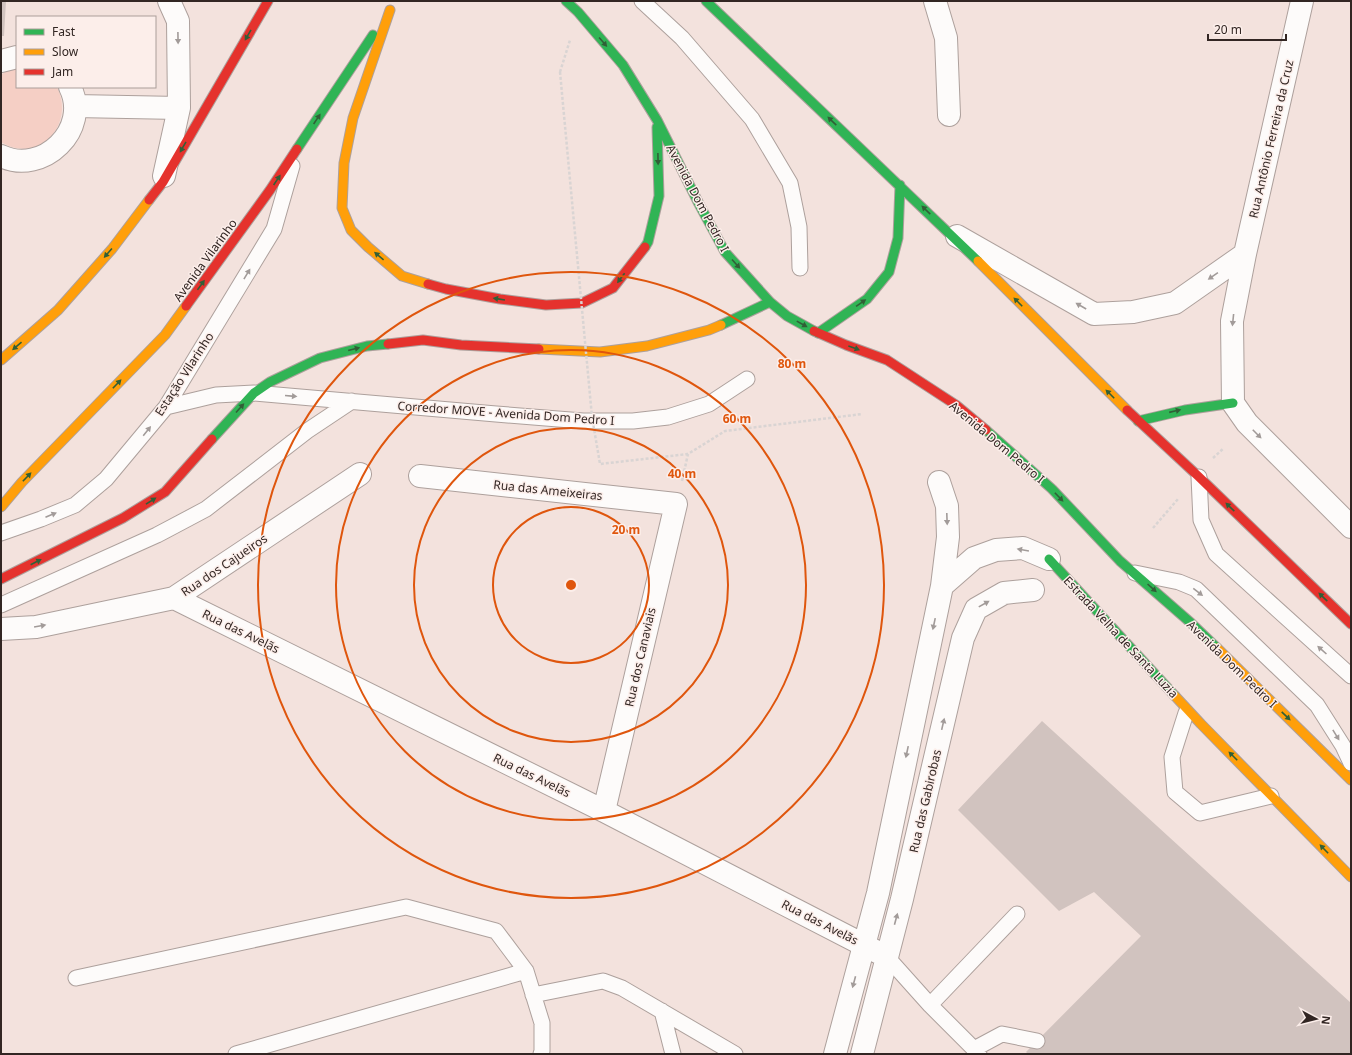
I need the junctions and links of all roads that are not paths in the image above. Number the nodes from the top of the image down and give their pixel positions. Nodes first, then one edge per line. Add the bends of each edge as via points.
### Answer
1 (169, 1) edge
2 (268, 1) edge
3 (395, 1) edge
4 (566, 1) edge
5 (642, 1) edge
6 (706, 1) edge
7 (935, 1) edge
8 (1302, 1) edge
9 (390, 10) junction
10 (16, 57) edge
11 (1, 61) edge
12 (72, 97) edge
13 (179, 108) junction
14 (949, 115) dead end
15 (657, 120) junction
16 (296, 152) junction
17 (1, 156) edge
18 (163, 182) junction
19 (900, 185) junction
20 (947, 230) junction
21 (1245, 254) junction
22 (800, 268) dead end
23 (770, 302) junction
24 (818, 333) junction
25 (1, 360) edge
26 (748, 379) dead end
27 (254, 393) junction
28 (352, 401) junction
29 (1233, 403) junction
30 (166, 407) junction
31 (1138, 421) junction
32 (360, 474) dead end
33 (420, 476) dead end
34 (1199, 477) junction
35 (939, 482) dead end
36 (676, 504) joint
37 (1, 507) edge
38 (1351, 527) edge
39 (1, 533) edge
40 (1049, 559) joint
41 (1134, 573) junction
42 (1, 579) edge
43 (942, 586) junction
44 (1033, 590) dead end
45 (174, 598) junction
46 (1, 605) edge
47 (1351, 624) edge
48 (1, 629) edge
49 (1351, 676) edge
50 (1186, 713) dead end
51 (1351, 763) edge
52 (1351, 780) edge
53 (1271, 796) junction
54 (604, 810) junction
55 (1351, 877) edge
56 (1017, 914) dead end
57 (863, 944) junction
58 (887, 956) junction
59 (526, 971) junction
60 (76, 978) dead end
61 (533, 995) junction
62 (930, 1005) junction
63 (662, 1011) junction
64 (1037, 1041) dead end
65 (976, 1052) edge
66 (236, 1054) edge
67 (541, 1054) edge
68 (673, 1054) edge
69 (735, 1054) edge
70 (835, 1054) edge
71 (862, 1054) edge

1 -> 13 street via 178,21
2 -> 18 main road
3 - 9 main road, Avenida Vilarinho
4 -> 15 main road, Avenida Dom Pedro I via 623,65
5 - 22 lane via 682,38 752,119 768,144 790,183 799,227
19 -> 6 main road
7 - 14 street via 946,38
8 - 21 street, Rua Antônio Ferreira da Cruz
15 -> 9 main road via 659,196 648,242 613,288 582,303 546,305 446,289 402,276 351,230 342,208 344,163 353,118
16 -> 9 main road, Avenida Vilarinho
10 - 11 street
12 - 13 street
12 - 17 street via 74,122 68,135 58,146 46,155 32,160
13 - 18 street
15 -> 23 main road, Avenida Dom Pedro I via 725,252
30 -> 16 lane, Estação Vilarinho via 274,229
37 -> 16 main road, Avenida Vilarinho via 22,482 165,335
18 -> 25 main road via 112,249 58,310
20 -> 19 main road
24 -> 19 main road via 867,299 889,272 898,238
21 -> 20 street via 1175,303 1133,312 1094,314
31 -> 20 main road
21 -> 29 street, Rua Antônio Ferreira da Cruz via 1232,321
23 -> 24 main road, Avenida Dom Pedro I via 787,316
27 -> 23 main road via 270,382 320,358 368,346 423,340 461,345 600,352 647,346 709,330
24 -> 41 main road, Avenida Dom Pedro I via 887,360 956,405 1052,489
26 - 28 lane, Corredor MOVE - Avenida Dom Pedro I via 710,404 668,417 633,420 575,420
27 -> 28 lane, Corredor MOVE - Avenida Dom Pedro I
27 - 30 lane, Corredor MOVE - Avenida Dom Pedro I via 216,395
42 -> 27 main road via 123,518 165,492
28 - 46 lane via 307,431 206,509 157,535
31 -> 29 main road via 1209,405
29 -> 38 street via 1247,424
39 -> 30 lane, Estação Vilarinho via 75,505 106,480
31 - 34 main road
32 - 45 street, Rua dos Cajueiros
33 - 36 street, Rua das Ameixeiras
47 -> 34 main road
49 -> 34 lane via 1216,554 1201,520
35 -> 43 street via 947,506 948,537
36 - 54 street, Rua dos Canaviais
40 -> 43 street, Estrada Velha de Santa Luzia via 1023,548 996,550 974,558
53 -> 40 main road, Estrada Velha de Santa Luzia
41 -> 51 lane via 1179,582 1196,589 1317,705
41 -> 52 main road, Avenida Dom Pedro I via 1191,623
43 -> 57 street via 878,892
58 -> 44 street, Rua das Gabirobas via 963,638 976,609 1004,593
48 -> 45 street, Rua dos Cajueiros via 36,627
45 - 54 street, Rua das Avelãs
50 - 53 lane via 1172,757 1175,792 1200,813
55 -> 53 main road, Estrada Velha de Santa Luzia
54 - 57 street, Rua das Avelãs
56 - 62 lane
57 - 58 street, Rua das Avelãs
57 -> 70 street
58 - 62 lane
58 - 71 street, Rua das Gabirobas
59 - 60 lane via 496,931 406,907
59 - 61 lane
59 - 66 lane
61 - 63 lane via 603,981 622,988
61 - 67 lane via 542,1022
62 - 65 lane
63 - 68 lane
63 - 69 lane
64 - 65 lane via 1002,1034

